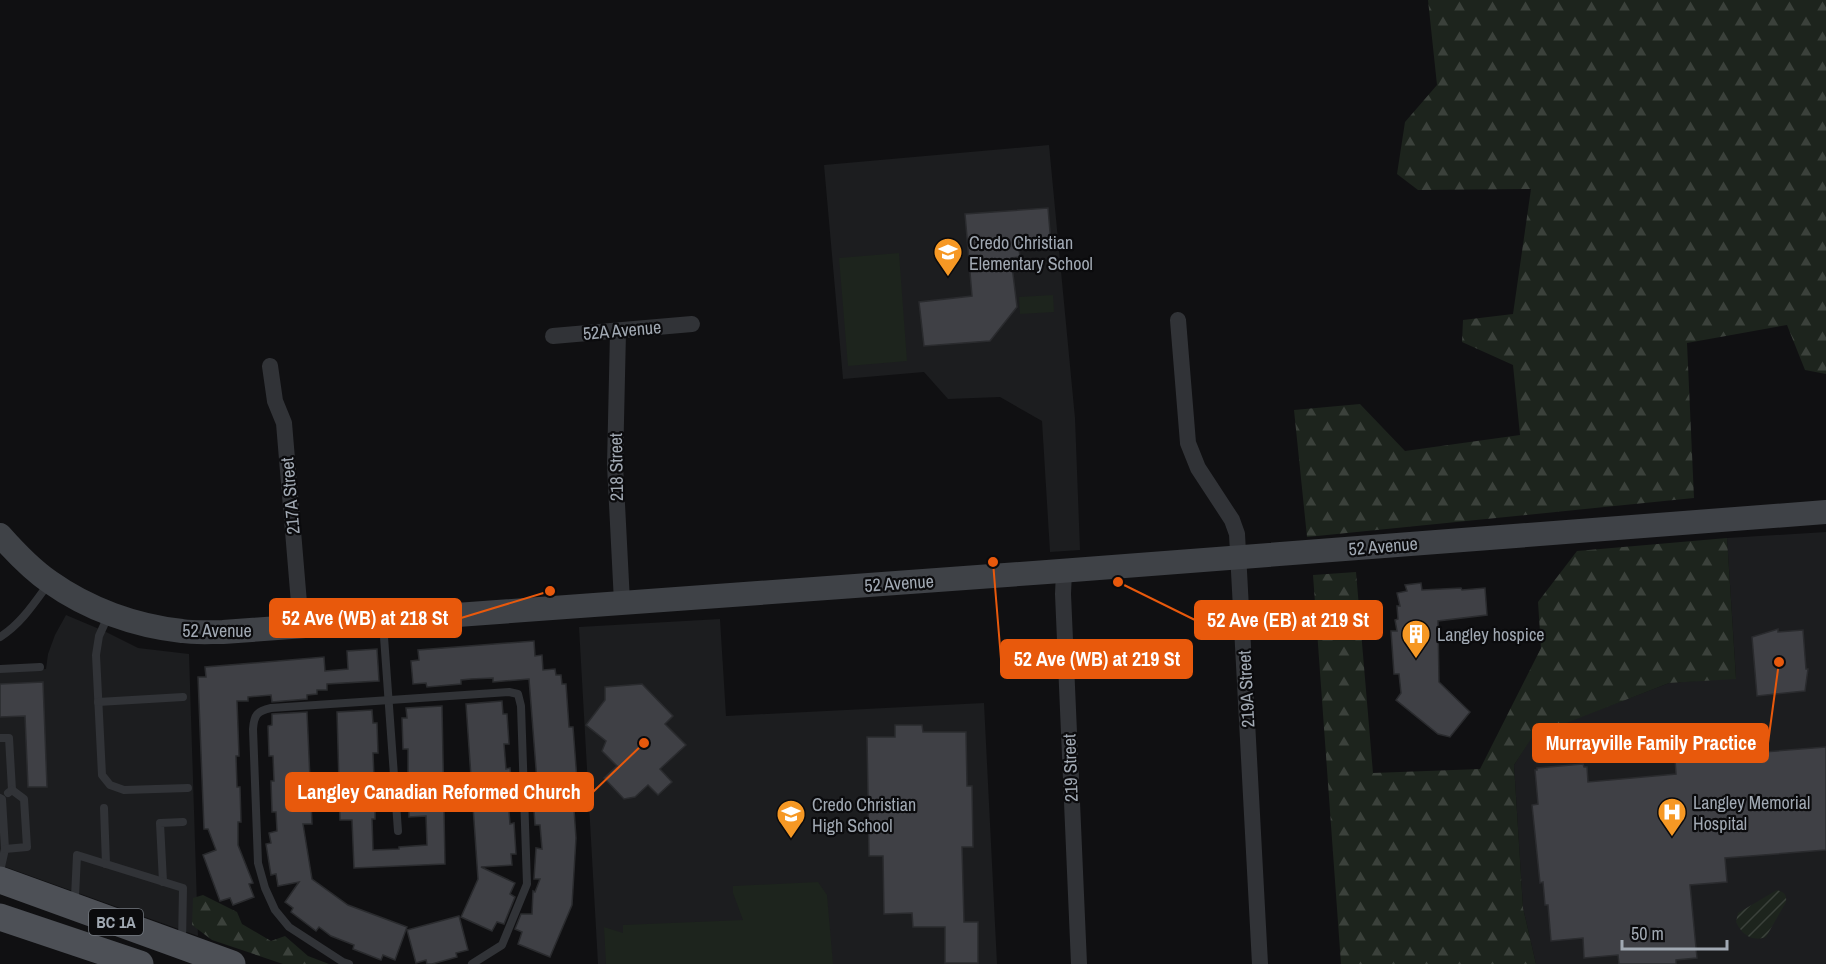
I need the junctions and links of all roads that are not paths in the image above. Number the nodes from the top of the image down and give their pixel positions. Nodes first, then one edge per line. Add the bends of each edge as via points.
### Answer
1 (1178, 320) dead end
2 (692, 324) dead end
3 (618, 332) junction
4 (553, 336) dead end
5 (270, 366) dead end
6 (1826, 512) edge
7 (0, 535) edge
8 (1239, 557) junction
9 (1064, 571) junction
10 (50, 582) junction
11 (622, 602) junction
12 (109, 614) junction
13 (383, 620) junction
14 (301, 627) junction
15 (0, 637) edge
16 (40, 667) dead end
17 (0, 669) edge
18 (183, 698) dead end
19 (389, 699) junction
20 (98, 702) junction
21 (0, 738) edge
22 (188, 788) dead end
23 (12, 790) junction
24 (1, 798) edge
25 (104, 808) dead end
26 (2, 822) edge
27 (183, 822) dead end
28 (398, 831) dead end
29 (5, 849) junction
30 (106, 864) junction
31 (0, 871) edge
32 (0, 880) edge
33 (163, 882) junction
34 (71, 906) junction
35 (0, 916) edge
36 (183, 946) junction
37 (140, 964) edge
38 (231, 964) edge
39 (349, 964) edge
40 (472, 964) edge
41 (1079, 964) edge
42 (1260, 964) edge

1 - 8 street, 219A Street via 1188,444 1198,468 1232,520
2 - 3 street, 52A Avenue
3 - 4 street, 52A Avenue
3 - 11 street, 218 Street via 615,465
5 - 14 street, 217A Street via 275,401 284,423
6 - 8 street, 52 Avenue
7 - 10 street, 52 Avenue
8 - 9 street, 52 Avenue
8 - 42 street, 219A Street
9 - 11 street, 52 Avenue
9 - 41 street, 219 Street
10 - 12 street, 52 Avenue
10 - 15 lane via 28,611
11 - 13 street, 52 Avenue
12 - 14 street, 52 Avenue via 183,632
12 - 20 lane via 96,655
13 - 14 street, 52 Avenue
13 - 19 lane
16 - 17 lane
18 - 20 lane
19 - 28 lane
19 - 39 lane via 271,708 254,718 258,863 265,888 289,927
19 - 40 lane via 518,694 527,884 502,945
20 - 22 lane via 102,775 110,785 124,790
21 - 23 lane via 9,738
23 - 24 lane
23 - 29 lane via 24,799 27,847
24 - 26 lane
25 - 30 lane
26 - 29 lane
27 - 33 lane via 160,823
29 - 31 lane
30 - 33 lane
30 - 34 lane via 77,855
32 - 34 main road, BC 1A
33 - 36 lane via 183,888
34 - 36 main road, BC 1A
35 - 37 main road, BC 1A
36 - 38 main road, BC 1A

